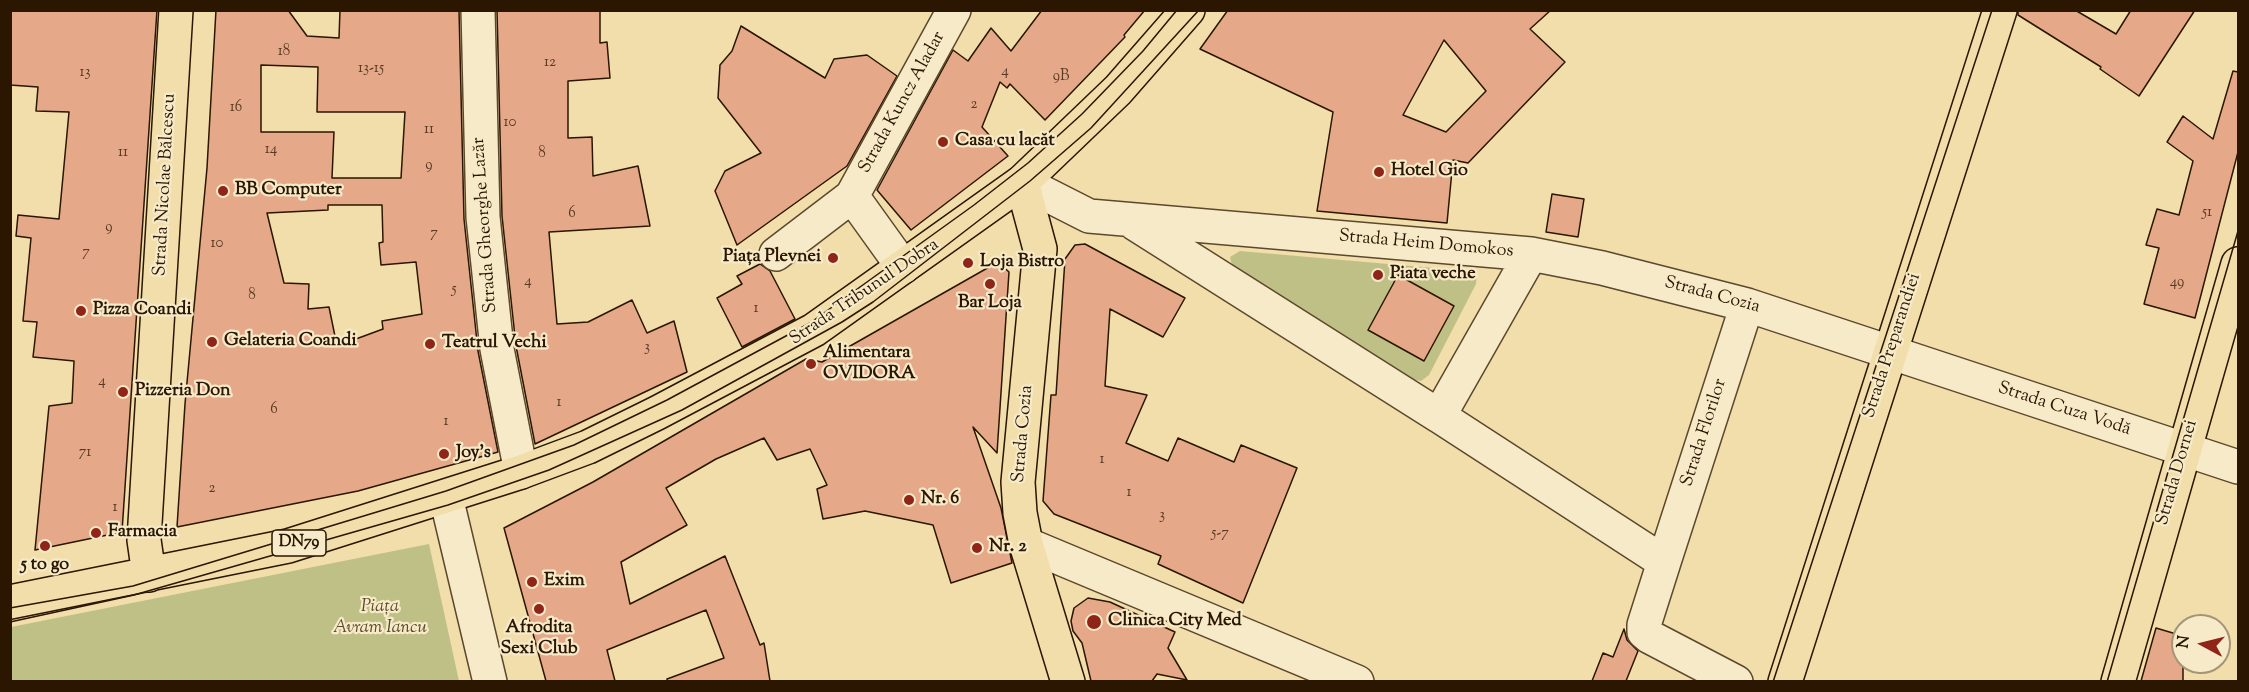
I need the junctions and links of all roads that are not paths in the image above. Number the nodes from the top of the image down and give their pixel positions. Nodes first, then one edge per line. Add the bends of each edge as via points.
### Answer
1 (176, 10) edge
2 (478, 10) edge
3 (954, 10) edge
4 (1188, 10) edge
5 (2000, 10) edge
6 (1022, 182) junction
7 (852, 196) junction
8 (1130, 220) junction
9 (776, 254) dead end
10 (1531, 254) junction
11 (2238, 264) edge
12 (903, 267) junction
13 (1747, 305) junction
14 (1890, 353) junction
15 (1440, 416) junction
16 (2185, 450) junction
17 (2238, 467) edge
18 (521, 472) junction
19 (446, 497) junction
20 (1026, 544) junction
21 (1664, 562) junction
22 (149, 575) junction
23 (10, 602) edge
24 (490, 681) edge
25 (1068, 681) edge
26 (1357, 681) edge
27 (1737, 681) edge
28 (1785, 681) edge
29 (2118, 681) edge

1 - 22 main road, Strada Nicolae Bălcescu via 144,540
2 - 18 street, Strada Gheorghe Lazăr via 484,228 497,349
3 - 7 street, Strada Kuncz Aladar
4 - 6 main road, Strada Tribunul Dobra via 1118,90
5 - 14 main road, Strada Preparandiei
6 - 8 street, Strada Heim Domokos via 1089,216
6 - 12 main road, Strada Tribunul Dobra
6 - 20 main road, Strada Cozia via 1040,249 1018,482
7 - 9 street
7 - 12 street
8 - 10 street, Strada Heim Domokos
8 - 15 street, Strada Heim Domokos
10 - 13 street, Strada Cozia
10 - 15 street, Strada Heim Domokos
11 - 16 main road, Strada Dornei
12 - 18 main road, Strada Tribunul Dobra via 849,308 784,347 621,432
13 - 14 street, Strada Cozia
13 - 21 street, Strada Florilor
14 - 16 street, Strada Cuza Vodă
14 - 28 main road, Strada Preparandiei
15 - 21 street
16 - 17 street, Strada Cuza Vodă
16 - 29 main road, Strada Dornei
18 - 19 main road, Strada Tribunul Dobra
19 - 22 main road, DN79 via 272,551
19 - 24 street
20 - 25 main road, Strada Cozia
20 - 26 street
21 - 27 street, Strada Florilor via 1644,632
22 - 23 main road, DN79

